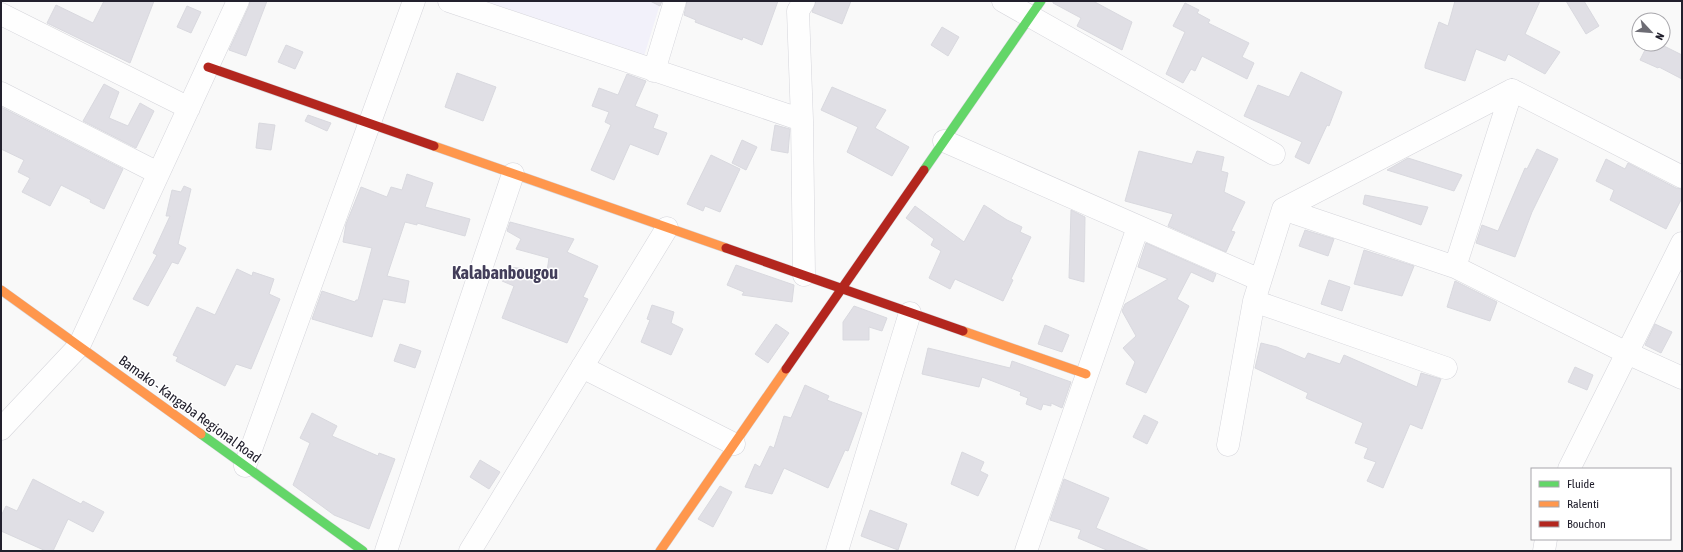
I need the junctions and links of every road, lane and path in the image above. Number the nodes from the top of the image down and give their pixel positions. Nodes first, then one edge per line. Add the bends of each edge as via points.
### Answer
1 (238, 1) edge
2 (414, 1) edge
3 (449, 1) edge
4 (675, 1) edge
5 (804, 1) edge
6 (1003, 1) edge
7 (1036, 8) edge
8 (1, 14) edge
9 (208, 68) junction
10 (654, 71) junction
11 (1512, 90) junction
12 (1, 93) edge
13 (189, 108) junction
14 (802, 120) junction
15 (369, 124) junction
16 (944, 141) junction
17 (1274, 154) dead end
18 (158, 173) junction
19 (513, 174) junction
20 (1682, 177) edge
21 (1283, 208) junction
22 (1138, 227) junction
23 (668, 228) junction
24 (1682, 243) edge
25 (1455, 267) junction
26 (804, 275) junction
27 (1260, 280) junction
28 (1, 290) edge
29 (841, 290) junction
30 (1254, 301) junction
31 (910, 313) junction
32 (79, 346) junction
33 (1627, 353) junction
34 (582, 367) junction
35 (1446, 368) dead end
36 (1086, 374) junction
37 (1682, 378) edge
38 (1, 429) edge
39 (734, 444) junction
40 (1228, 445) dead end
41 (245, 466) junction
42 (1570, 468) edge
43 (1546, 540) edge
44 (362, 551) edge
45 (386, 551) edge
46 (470, 551) edge
47 (660, 551) edge
48 (837, 551) edge
49 (1026, 551) edge
50 (1544, 551) edge

1 - 9 street
2 - 15 street
3 - 10 street
4 - 10 street
5 - 14 street via 798,11
6 - 7 street
7 - 16 street
7 - 17 street
8 - 13 street
9 - 13 street
9 - 15 street
10 - 14 street
11 - 20 street
11 - 21 street
11 - 25 street
12 - 18 street
13 - 18 street
14 - 26 street
15 - 19 street
15 - 41 street
16 - 22 street
16 - 29 street
18 - 32 street
19 - 23 street
19 - 45 street
21 - 25 street
21 - 27 street
22 - 27 street
22 - 36 street
23 - 26 street
23 - 34 street
24 - 33 street
25 - 33 street
26 - 29 street
27 - 30 street
28 - 32 street, Bamako - Kangaba Regional Road
29 - 31 street
29 - 39 street
30 - 35 street
30 - 40 street
31 - 36 street
31 - 48 street
32 - 38 street
32 - 41 street, Bamako - Kangaba Regional Road
33 - 37 street
33 - 42 street
34 - 39 street
34 - 46 street
36 - 49 street
39 - 47 street
41 - 44 street, Bamako - Kangaba Regional Road
43 - 50 street

